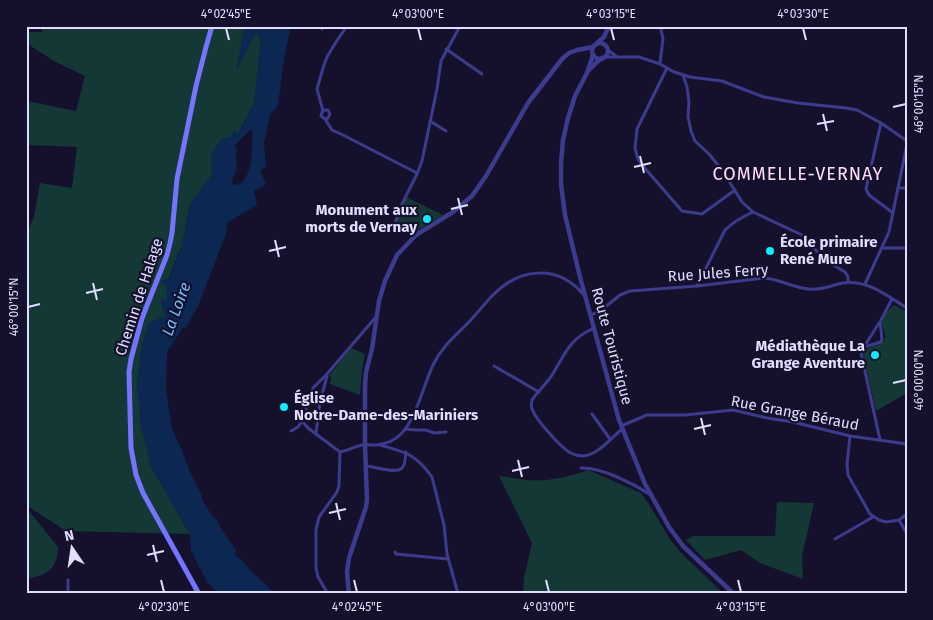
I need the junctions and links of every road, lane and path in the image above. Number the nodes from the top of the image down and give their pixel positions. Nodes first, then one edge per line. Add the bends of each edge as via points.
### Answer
1 (212, 26) edge
2 (347, 26) edge
3 (460, 26) edge
4 (609, 26) edge
5 (661, 30) dead end
6 (607, 32) junction
7 (597, 43) junction
8 (593, 47) junction
9 (607, 49) junction
10 (446, 50) junction
11 (577, 50) junction
12 (593, 54) junction
13 (616, 56) junction
14 (604, 58) junction
15 (660, 64) junction
16 (667, 68) junction
17 (587, 73) junction
18 (482, 74) dead end
19 (683, 75) junction
20 (322, 111) junction
21 (325, 119) junction
22 (430, 121) junction
23 (881, 123) junction
24 (446, 131) dead end
25 (907, 142) edge
26 (417, 173) junction
27 (898, 188) junction
28 (907, 188) edge
29 (735, 190) junction
30 (753, 212) junction
31 (893, 214) junction
32 (416, 235) junction
33 (882, 248) junction
34 (907, 248) edge
35 (577, 280) junction
36 (569, 281) junction
37 (848, 282) junction
38 (865, 284) junction
39 (697, 286) junction
40 (585, 296) junction
41 (892, 299) junction
42 (907, 308) edge
43 (590, 315) junction
44 (375, 318) junction
45 (880, 322) junction
46 (594, 328) junction
47 (864, 347) junction
48 (494, 366) dead end
49 (327, 374) junction
50 (538, 392) junction
51 (592, 414) dead end
52 (302, 421) junction
53 (621, 428) junction
54 (405, 429) junction
55 (291, 431) dead end
56 (446, 432) dead end
57 (316, 434) junction
58 (850, 436) junction
59 (610, 439) junction
60 (880, 440) junction
61 (907, 444) edge
62 (365, 445) junction
63 (377, 445) junction
64 (340, 452) junction
65 (406, 452) junction
66 (366, 466) junction
67 (580, 468) dead end
68 (651, 495) junction
69 (907, 514) edge
70 (873, 517) junction
71 (899, 520) junction
72 (907, 534) edge
73 (835, 538) dead end
74 (395, 552) dead end
75 (448, 559) junction
76 (68, 580) dead end
77 (68, 594) edge
78 (199, 594) edge
79 (328, 594) edge
80 (349, 594) edge
81 (458, 594) edge
82 (734, 594) edge

1 - 78 main road, Chemin de Halage via 179,170 170,243 142,318 129,372 131,448 136,474 143,493
2 - 20 street via 327,57 317,88
3 - 10 street
4 - 6 street
5 - 15 street
6 - 7 street
6 - 9 street
7 - 8 street
7 - 9 street via 604,44
8 - 11 street
8 - 12 street
9 - 13 street
9 - 14 street
10 - 18 street
10 - 22 street
11 - 12 street
11 - 32 street via 562,59 528,103 472,196 454,212
12 - 14 street
12 - 17 street, Route Touristique
13 - 14 street
13 - 15 street via 639,57
14 - 17 street, Route Touristique
15 - 16 street
16 - 19 street
16 - 29 street via 637,129 635,148 638,159 682,211 702,214
17 - 35 street, Route Touristique via 568,118 561,164 565,215
19 - 23 street via 722,81 764,97 857,110
19 - 29 street via 689,101 688,116 695,140
20 - 21 street
20 - 21 street via 330,113
21 - 26 street via 334,132
22 - 24 street
22 - 26 street
23 - 25 street
23 - 31 street via 866,189 868,195
25 - 27 street
26 - 32 street via 395,225
27 - 28 street
27 - 31 street
29 - 30 street
30 - 37 street via 802,235 825,260 845,272
30 - 39 street via 725,230
31 - 33 street
32 - 44 street via 397,256 385,281
33 - 34 street
33 - 38 street
35 - 36 street
35 - 40 street, Route Touristique
36 - 40 street
36 - 54 street via 552,275 528,274 493,295 442,349
37 - 38 street, Rue Jules Ferry
37 - 39 street, Rue Jules Ferry via 810,290 774,278
38 - 41 street, Rue Jules Ferry
39 - 43 street, Rue Jules Ferry via 630,291
40 - 43 street, Route Touristique
41 - 42 street, Rue Jules Ferry
41 - 45 street
43 - 46 street, Route Touristique
44 - 49 street
44 - 62 street via 364,386
45 - 47 street
45 - 47 street via 881,342
46 - 50 street via 568,346
46 - 53 street, Route Touristique
47 - 60 street via 861,359
48 - 50 street
49 - 52 street via 312,388
49 - 57 street
50 - 59 street, Rue Grange Béraud via 532,400 536,418 569,452 587,456
51 - 59 street
52 - 55 street
52 - 57 street
53 - 58 street, Rue Grange Béraud via 647,415 685,416 733,410
53 - 59 street, Rue Grange Béraud
53 - 68 street, Route Touristique
54 - 56 street
54 - 63 street via 392,440
57 - 64 street
58 - 60 street, Rue Grange Béraud
58 - 70 street via 846,464 848,475
60 - 61 street, Rue Grange Béraud
62 - 63 street
62 - 64 street
62 - 66 street
63 - 65 street
64 - 79 street via 339,486 319,517 316,530 316,568
65 - 66 street via 400,470
65 - 75 street via 417,459 432,477 444,525
66 - 80 street via 367,500 349,558
67 - 68 street via 594,469
68 - 82 street, Route Touristique via 683,546
69 - 71 street
70 - 71 street via 886,522
70 - 73 street
71 - 72 street
74 - 75 street
75 - 81 street
76 - 77 street

